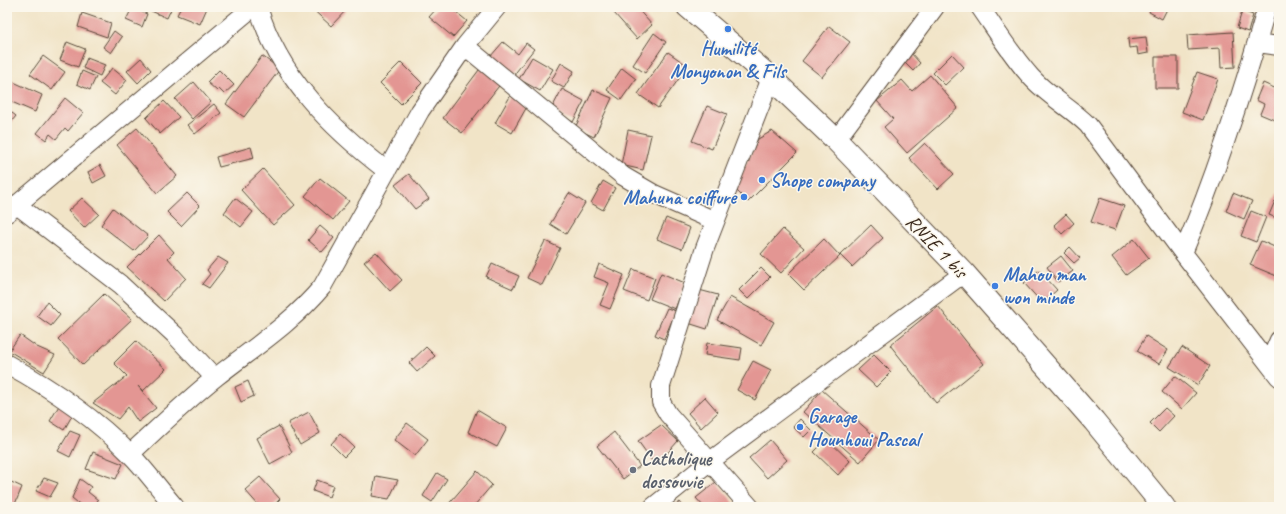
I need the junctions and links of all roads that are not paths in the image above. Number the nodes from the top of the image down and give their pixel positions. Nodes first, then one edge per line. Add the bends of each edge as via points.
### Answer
1 (253, 7) edge
2 (258, 7) edge
3 (497, 7) edge
4 (688, 7) edge
5 (935, 7) edge
6 (980, 7) edge
7 (1267, 7) edge
8 (1257, 43) junction
9 (465, 46) junction
10 (1279, 46) edge
11 (771, 78) junction
12 (836, 140) junction
13 (387, 171) junction
14 (12, 209) edge
15 (715, 221) junction
16 (1183, 253) junction
17 (964, 273) junction
18 (1279, 340) edge
19 (7, 364) edge
20 (1274, 370) edge
21 (215, 378) junction
22 (130, 454) junction
23 (709, 462) junction
24 (175, 507) edge
25 (653, 507) edge
26 (750, 507) edge
27 (1164, 507) edge

1 - 14 street
2 - 13 street via 292,78 312,104 352,144
3 - 9 street
4 - 11 main road, RNIE 1 bis
5 - 12 street
6 - 16 street via 1031,77 1088,125
7 - 8 street
8 - 10 street
8 - 16 street via 1209,190
9 - 13 street via 420,111
9 - 15 street via 623,176 654,194
11 - 12 main road, RNIE 1 bis
11 - 15 street
12 - 17 main road, RNIE 1 bis
13 - 21 street via 322,287 273,335
14 - 21 street via 131,294 175,334
15 - 23 street via 665,372 660,396 668,414
16 - 20 street
17 - 23 street
17 - 27 main road, RNIE 1 bis via 1094,421
18 - 20 street
19 - 22 street via 61,397
21 - 22 street
22 - 24 street
23 - 25 street
23 - 26 street

